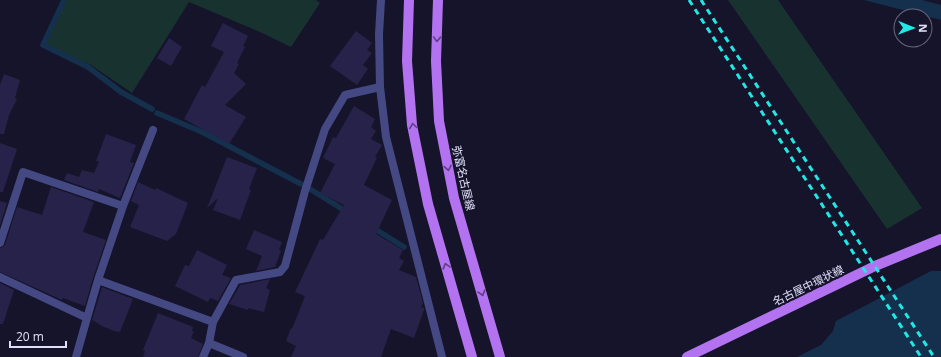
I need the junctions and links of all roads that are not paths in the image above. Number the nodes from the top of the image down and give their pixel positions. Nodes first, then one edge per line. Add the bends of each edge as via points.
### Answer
1 (381, 0) edge
2 (409, 0) edge
3 (438, 0) edge
4 (380, 87) junction
5 (153, 130) dead end
6 (123, 206) junction
7 (941, 240) edge
8 (0, 244) edge
9 (0, 277) edge
10 (98, 280) junction
11 (87, 318) junction
12 (213, 322) junction
13 (209, 343) junction
14 (76, 357) edge
15 (203, 357) edge
16 (243, 357) edge
17 (442, 357) edge
18 (472, 357) edge
19 (500, 357) edge
20 (687, 357) edge

1 - 4 street
18 -> 2 main road via 428,204 412,125 407,61
3 -> 19 main road, 弥富名古屋線 via 436,61 439,121 454,198
4 - 12 street via 345,95 325,129 284,266 280,272 236,280
4 - 17 street via 386,137
5 - 6 street
6 - 8 street via 23,172
6 - 10 street
7 - 20 main road, 名古屋中環状線 via 875,266
9 - 11 street
10 - 11 street
10 - 12 street
11 - 14 street
12 - 13 street
13 - 15 street
13 - 16 street

